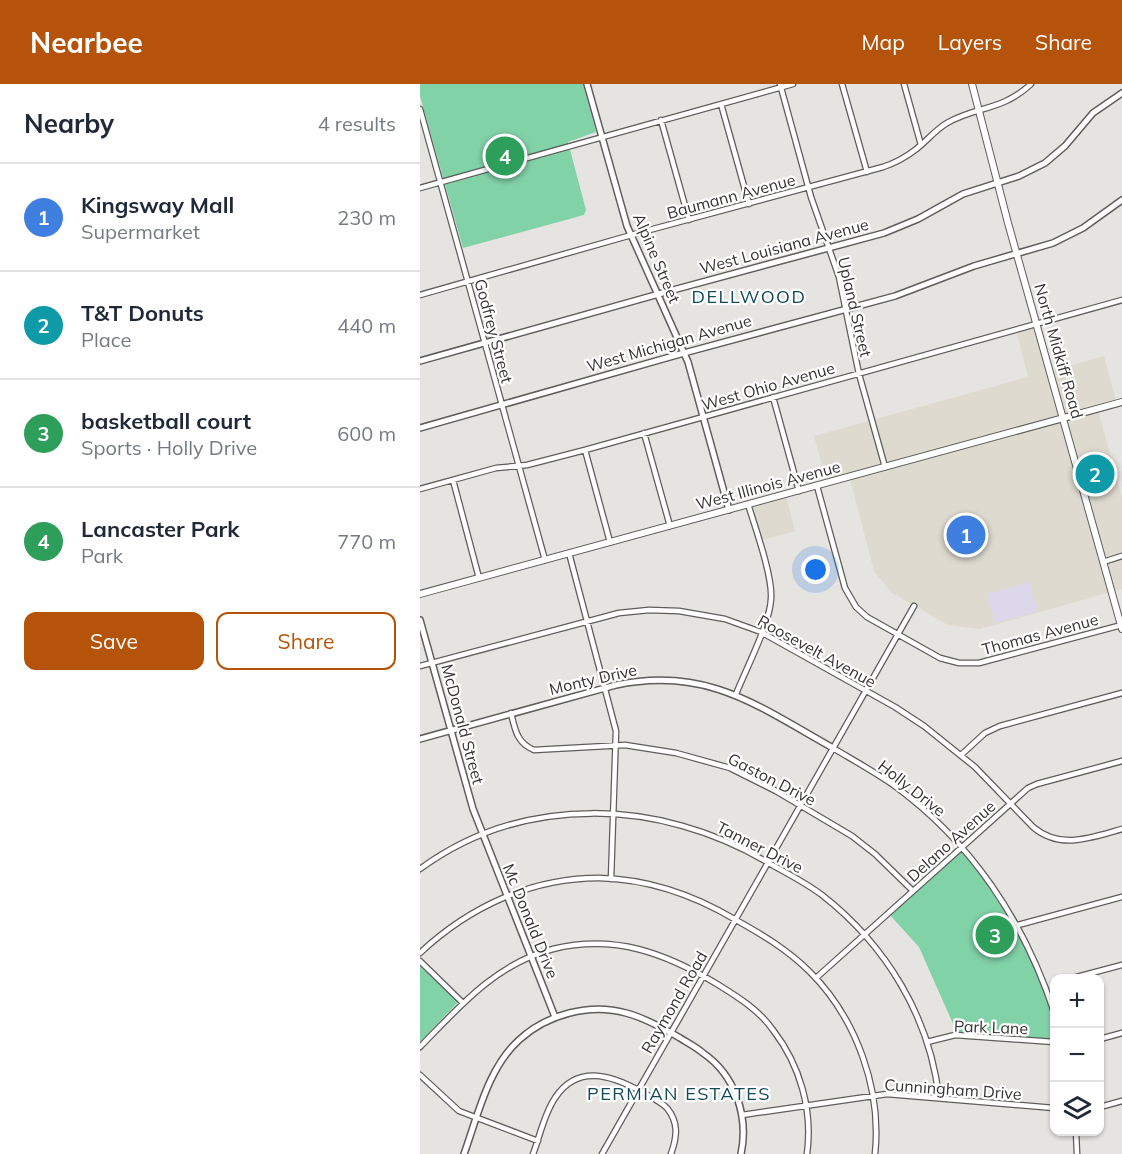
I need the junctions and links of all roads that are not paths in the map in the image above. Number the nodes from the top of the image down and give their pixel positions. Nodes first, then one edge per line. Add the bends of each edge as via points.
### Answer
1 (587, 84) edge
2 (793, 84) edge
3 (842, 84) edge
4 (904, 84) edge
5 (972, 84) edge
6 (1031, 84) edge
7 (781, 86) edge
8 (1122, 93) edge
9 (721, 104) junction
10 (420, 109) edge
11 (979, 111) junction
12 (662, 120) junction
13 (602, 137) junction
14 (921, 144) junction
15 (867, 172) junction
16 (441, 181) junction
17 (998, 182) junction
18 (420, 188) edge
19 (809, 188) junction
20 (1122, 200) edge
21 (749, 204) junction
22 (689, 220) junction
23 (631, 236) junction
24 (829, 249) junction
25 (1017, 253) junction
26 (468, 282) junction
27 (420, 295) edge
28 (657, 295) junction
29 (1122, 300) edge
30 (846, 309) junction
31 (1037, 324) junction
32 (484, 343) junction
33 (684, 352) junction
34 (420, 361) edge
35 (859, 374) junction
36 (773, 397) junction
37 (1122, 402) edge
38 (501, 405) junction
39 (703, 417) junction
40 (1064, 418) junction
41 (420, 428) edge
42 (644, 434) junction
43 (585, 450) junction
44 (519, 466) junction
45 (885, 468) junction
46 (453, 480) junction
47 (818, 486) junction
48 (420, 489) edge
49 (799, 490) junction
50 (748, 504) junction
51 (729, 510) junction
52 (670, 526) junction
53 (610, 542) junction
54 (569, 553) junction
55 (1122, 556) edge
56 (545, 560) junction
57 (1103, 562) junction
58 (479, 578) junction
59 (420, 594) edge
60 (914, 606) dead end
61 (420, 620) edge
62 (588, 621) junction
63 (1122, 626) edge
64 (761, 633) junction
65 (898, 635) junction
66 (432, 663) junction
67 (420, 666) edge
68 (606, 688) junction
69 (866, 692) junction
70 (1122, 693) edge
71 (736, 694) junction
72 (511, 713) junction
73 (451, 730) junction
74 (420, 739) edge
75 (616, 745) junction
76 (833, 748) junction
77 (961, 755) junction
78 (1122, 761) edge
79 (1011, 803) junction
80 (800, 805) junction
81 (614, 813) junction
82 (1122, 829) edge
83 (483, 835) junction
84 (962, 847) junction
85 (768, 862) junction
86 (420, 869) edge
87 (611, 879) junction
88 (914, 891) junction
89 (507, 896) junction
90 (1122, 897) edge
91 (735, 919) junction
92 (1018, 926) junction
93 (865, 935) junction
94 (420, 953) edge
95 (531, 956) junction
96 (420, 961) edge
97 (1122, 965) edge
98 (1088, 974) edge
99 (703, 976) junction
100 (816, 978) junction
101 (1050, 985) edge
102 (1046, 986) junction
103 (1050, 999) edge
104 (463, 1003) junction
105 (555, 1017) junction
106 (670, 1033) junction
107 (1122, 1033) edge
108 (1104, 1038) edge
109 (927, 1042) junction
110 (1050, 1042) edge
111 (420, 1047) edge
112 (420, 1074) edge
113 (638, 1090) junction
114 (872, 1096) junction
115 (939, 1098) junction
116 (1122, 1101) edge
117 (807, 1106) junction
118 (1104, 1106) edge
119 (1050, 1108) edge
120 (742, 1115) junction
121 (476, 1119) junction
122 (1076, 1136) edge
123 (538, 1141) junction
124 (464, 1154) edge
125 (533, 1154) edge
126 (602, 1154) edge
127 (671, 1154) edge
128 (741, 1154) edge
129 (807, 1154) edge
130 (874, 1154) edge
131 (1077, 1154) edge

1 - 13 street, Alpine Street
2 - 7 street
3 - 15 street
4 - 14 street
5 - 11 main road, North Midkiff Road
6 - 11 street, Baumann Avenue via 1008,101
7 - 9 street
7 - 19 street, Upland Street
8 - 17 street, West Louisiana Avenue via 1093,113 1045,163
9 - 12 street
9 - 21 street
10 - 16 street, Godfrey Street
11 - 14 street, Baumann Avenue via 946,123
11 - 17 main road, North Midkiff Road
12 - 13 street
12 - 22 street
13 - 16 street
13 - 23 street, Alpine Street
14 - 15 street, Baumann Avenue via 897,161
15 - 19 street, Baumann Avenue
16 - 18 street
16 - 26 street, Godfrey Street
17 - 24 street, West Louisiana Avenue via 963,194 901,227
17 - 25 main road, North Midkiff Road
19 - 21 street, Baumann Avenue
19 - 24 street, Upland Street
20 - 25 street, West Michigan Avenue via 1071,235
21 - 22 street, Baumann Avenue
22 - 23 street, Baumann Avenue
23 - 26 street, Baumann Avenue
23 - 28 street, Alpine Street
24 - 28 street, West Louisiana Avenue
24 - 30 street, Upland Street
25 - 30 street, West Michigan Avenue
25 - 31 main road, North Midkiff Road
26 - 27 street, Baumann Avenue
26 - 32 street, Godfrey Street
28 - 32 street, West Louisiana Avenue
28 - 33 street, Alpine Street
29 - 31 street, West Ohio Avenue
30 - 33 street, West Michigan Avenue
30 - 35 street, Upland Street
31 - 35 street, West Ohio Avenue
31 - 40 main road, North Midkiff Road
32 - 34 street, West Louisiana Avenue
32 - 38 street, Godfrey Street
33 - 38 street, West Michigan Avenue
33 - 39 street, Alpine Street
35 - 36 street, West Ohio Avenue
35 - 45 street, Upland Street
36 - 39 street, West Ohio Avenue
36 - 49 street
37 - 40 main road, West Illinois Avenue
38 - 41 street, West Michigan Avenue
38 - 44 street, Godfrey Street
39 - 42 street, West Ohio Avenue
39 - 51 street, Alpine Street
40 - 45 main road, West Illinois Avenue
40 - 57 main road, North Midkiff Road
42 - 43 street, West Ohio Avenue
42 - 52 street
43 - 44 street, West Ohio Avenue
43 - 53 street
44 - 46 street, West Ohio Avenue
44 - 56 street, Godfrey Street
45 - 47 main road, West Illinois Avenue
46 - 48 street, West Ohio Avenue
46 - 58 street
47 - 49 main road, West Illinois Avenue
47 - 65 street, Thomas Avenue via 850,599 865,615
49 - 50 main road, West Illinois Avenue
50 - 51 main road, West Illinois Avenue
50 - 64 street via 771,592 769,614
51 - 52 main road, West Illinois Avenue
52 - 53 main road, West Illinois Avenue
53 - 54 main road, West Illinois Avenue
54 - 56 main road, West Illinois Avenue
54 - 62 street
55 - 57 street
56 - 58 main road, West Illinois Avenue
57 - 63 main road, North Midkiff Road
58 - 59 main road, West Illinois Avenue
60 - 65 street, Raymond Road
61 - 66 street, McDonald Street
62 - 64 street, Roosevelt Avenue via 636,611 679,611 725,620
62 - 66 street, Roosevelt Avenue
62 - 68 street
63 - 65 street, Thomas Avenue via 975,663 941,658
64 - 69 street, Roosevelt Avenue
64 - 71 street
65 - 69 street, Raymond Road
66 - 67 street, Roosevelt Avenue
66 - 73 street, McDonald Street
68 - 71 street, Monty Drive via 672,680
68 - 72 street, Monty Drive
68 - 75 street
69 - 76 street, Raymond Road
69 - 77 street, Roosevelt Avenue via 916,721
70 - 77 street via 1000,726
71 - 76 street, Monty Drive
72 - 73 street, Monty Drive
72 - 75 street, Gaston Drive via 518,738 534,750
73 - 74 street, Monty Drive
73 - 83 street, McDonald Street
75 - 80 street, Gaston Drive via 676,753 718,764
75 - 81 street
76 - 80 street, Raymond Road
76 - 84 street, Holly Drive via 899,789
77 - 79 street, Roosevelt Avenue
78 - 79 street, Delano Avenue via 1034,785
79 - 82 street, Roosevelt Avenue via 1035,829 1054,840 1076,841
79 - 84 street, Delano Avenue
80 - 85 street, Raymond Road
80 - 88 street, Gaston Drive via 852,836
81 - 83 street, Tanner Drive via 541,818
81 - 85 street, Tanner Drive via 697,829
81 - 87 street
83 - 86 street, Tanner Drive
83 - 89 street, Mc Donald Drive
84 - 88 street, Delano Avenue
84 - 92 street, Holly Drive via 991,882
85 - 91 street, Raymond Road
85 - 93 street, Tanner Drive via 822,896
87 - 89 street via 559,882
87 - 91 street via 677,891
88 - 93 street, Delano Avenue
89 - 94 street via 462,919
89 - 95 street, Mc Donald Drive
90 - 92 street
91 - 99 street, Raymond Road
91 - 100 street via 772,941
92 - 102 street, Holly Drive
93 - 100 street, Delano Avenue
93 - 109 street, Tanner Drive via 899,981
95 - 99 street via 575,945 618,945 668,957
95 - 104 street via 493,976
95 - 105 street, Mc Donald Drive
96 - 104 street
97 - 98 street
99 - 106 street, Raymond Road
99 - 117 street via 741,998 774,1030 795,1066
100 - 114 street via 833,999 855,1039
101 - 102 street
102 - 103 street, Holly Drive
104 - 111 street
105 - 106 street via 583,1010 613,1010 642,1018
105 - 121 street via 526,1034 505,1056 492,1077
106 - 113 street, Raymond Road
106 - 120 street via 717,1064 738,1097
107 - 108 street
109 - 110 street, Park Lane via 955,1035
109 - 115 street, Tanner Drive
112 - 121 street via 459,1111
113 - 123 street via 606,1076 576,1080 555,1098
113 - 126 street, Raymond Road
113 - 127 street via 672,1114 677,1132
114 - 115 street, Cunningham Drive
114 - 117 street, Cunningham Drive
114 - 130 street
115 - 119 street, Cunningham Drive
116 - 118 street
117 - 120 street, Cunningham Drive
117 - 129 street
120 - 128 street
121 - 123 street
121 - 124 street
122 - 131 street
123 - 125 street

